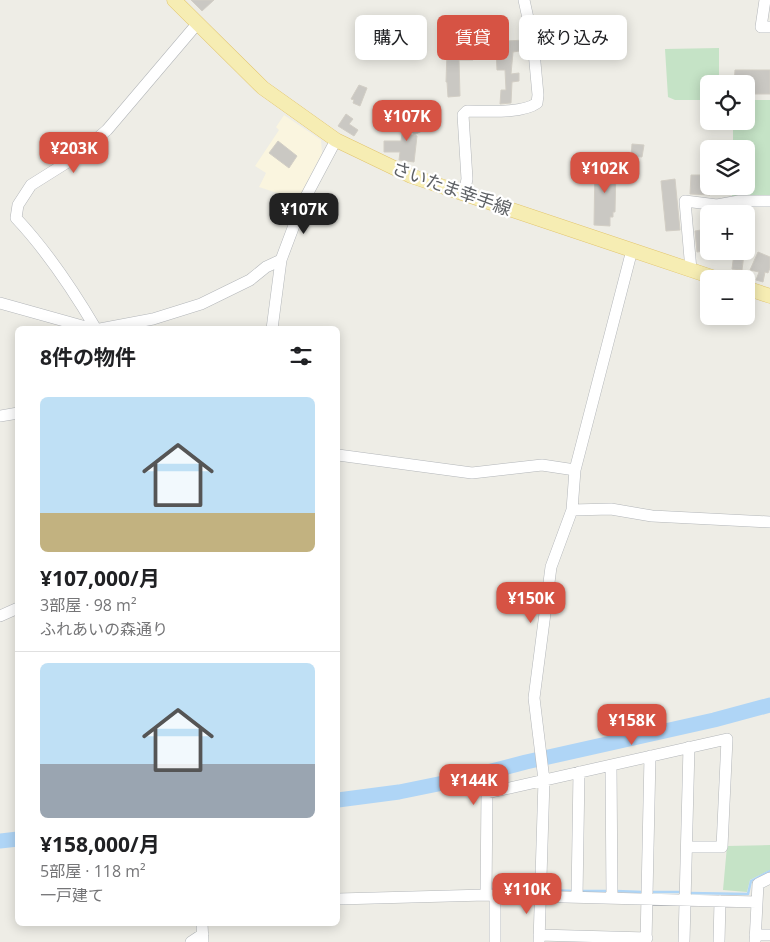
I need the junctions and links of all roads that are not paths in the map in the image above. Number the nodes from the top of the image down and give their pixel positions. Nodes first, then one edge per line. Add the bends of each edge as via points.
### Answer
1 (174, 0) edge
2 (524, 0) edge
3 (765, 0) edge
4 (197, 24) junction
5 (770, 27) edge
6 (336, 140) junction
7 (464, 194) junction
8 (770, 200) edge
9 (632, 250) junction
10 (281, 260) junction
11 (691, 270) junction
12 (700, 273) edge
13 (755, 290) edge
14 (769, 294) edge
15 (0, 303) edge
16 (83, 326) edge
17 (92, 326) edge
18 (116, 326) edge
19 (272, 326) edge
20 (15, 414) edge
21 (0, 416) edge
22 (340, 455) edge
23 (575, 470) junction
24 (572, 510) junction
25 (770, 522) edge
26 (15, 609) edge
27 (0, 616) edge
28 (689, 747) junction
29 (650, 756) junction
30 (611, 765) junction
31 (579, 772) junction
32 (543, 777) junction
33 (687, 847) junction
34 (770, 878) edge
35 (490, 895) junction
36 (540, 896) junction
37 (577, 897) junction
38 (340, 898) edge
39 (612, 898) junction
40 (647, 898) junction
41 (686, 900) junction
42 (720, 901) junction
43 (756, 902) junction
44 (203, 933) edge
45 (770, 936) edge
46 (539, 939) edge
47 (755, 939) edge
48 (646, 940) edge
49 (191, 942) edge
50 (496, 942) edge
51 (684, 942) edge
52 (719, 942) edge

1 - 4 main road, さいたま幸手線
2 - 7 street via 533,41 537,102 532,107 467,111 463,114 467,179
3 - 5 street via 761,28
4 - 6 main road, さいたま幸手線 via 263,88
4 - 17 street via 107,130 74,158 31,185 18,205 16,218 71,289
6 - 7 main road, さいたま幸手線 via 411,176
6 - 10 street via 302,204
7 - 9 main road, さいたま幸手線
8 - 11 street via 717,205 685,201
9 - 11 main road, さいたま幸手線
9 - 23 street
10 - 18 street via 250,280 201,304 153,319
10 - 19 street
11 - 12 main road, さいたま幸手線
13 - 14 main road
15 - 16 street
20 - 21 street
22 - 23 street via 472,473 542,466
23 - 24 street
24 - 25 street via 611,509 652,516
24 - 32 street via 551,567 534,698
26 - 27 street
28 - 29 street
28 - 33 street
28 - 33 street via 727,738 722,847
29 - 30 street
29 - 40 street
30 - 31 street
30 - 39 street
31 - 32 street
31 - 37 street
32 - 35 street via 487,793
32 - 36 street
33 - 41 street
34 - 43 street via 758,884
35 - 36 street
35 - 38 street
35 - 50 street
36 - 37 street
36 - 46 street
37 - 39 street
39 - 40 street
40 - 41 street
40 - 48 street
41 - 42 street
41 - 51 street
42 - 43 street
42 - 52 street
43 - 47 street
44 - 49 street
45 - 47 street
46 - 48 street

